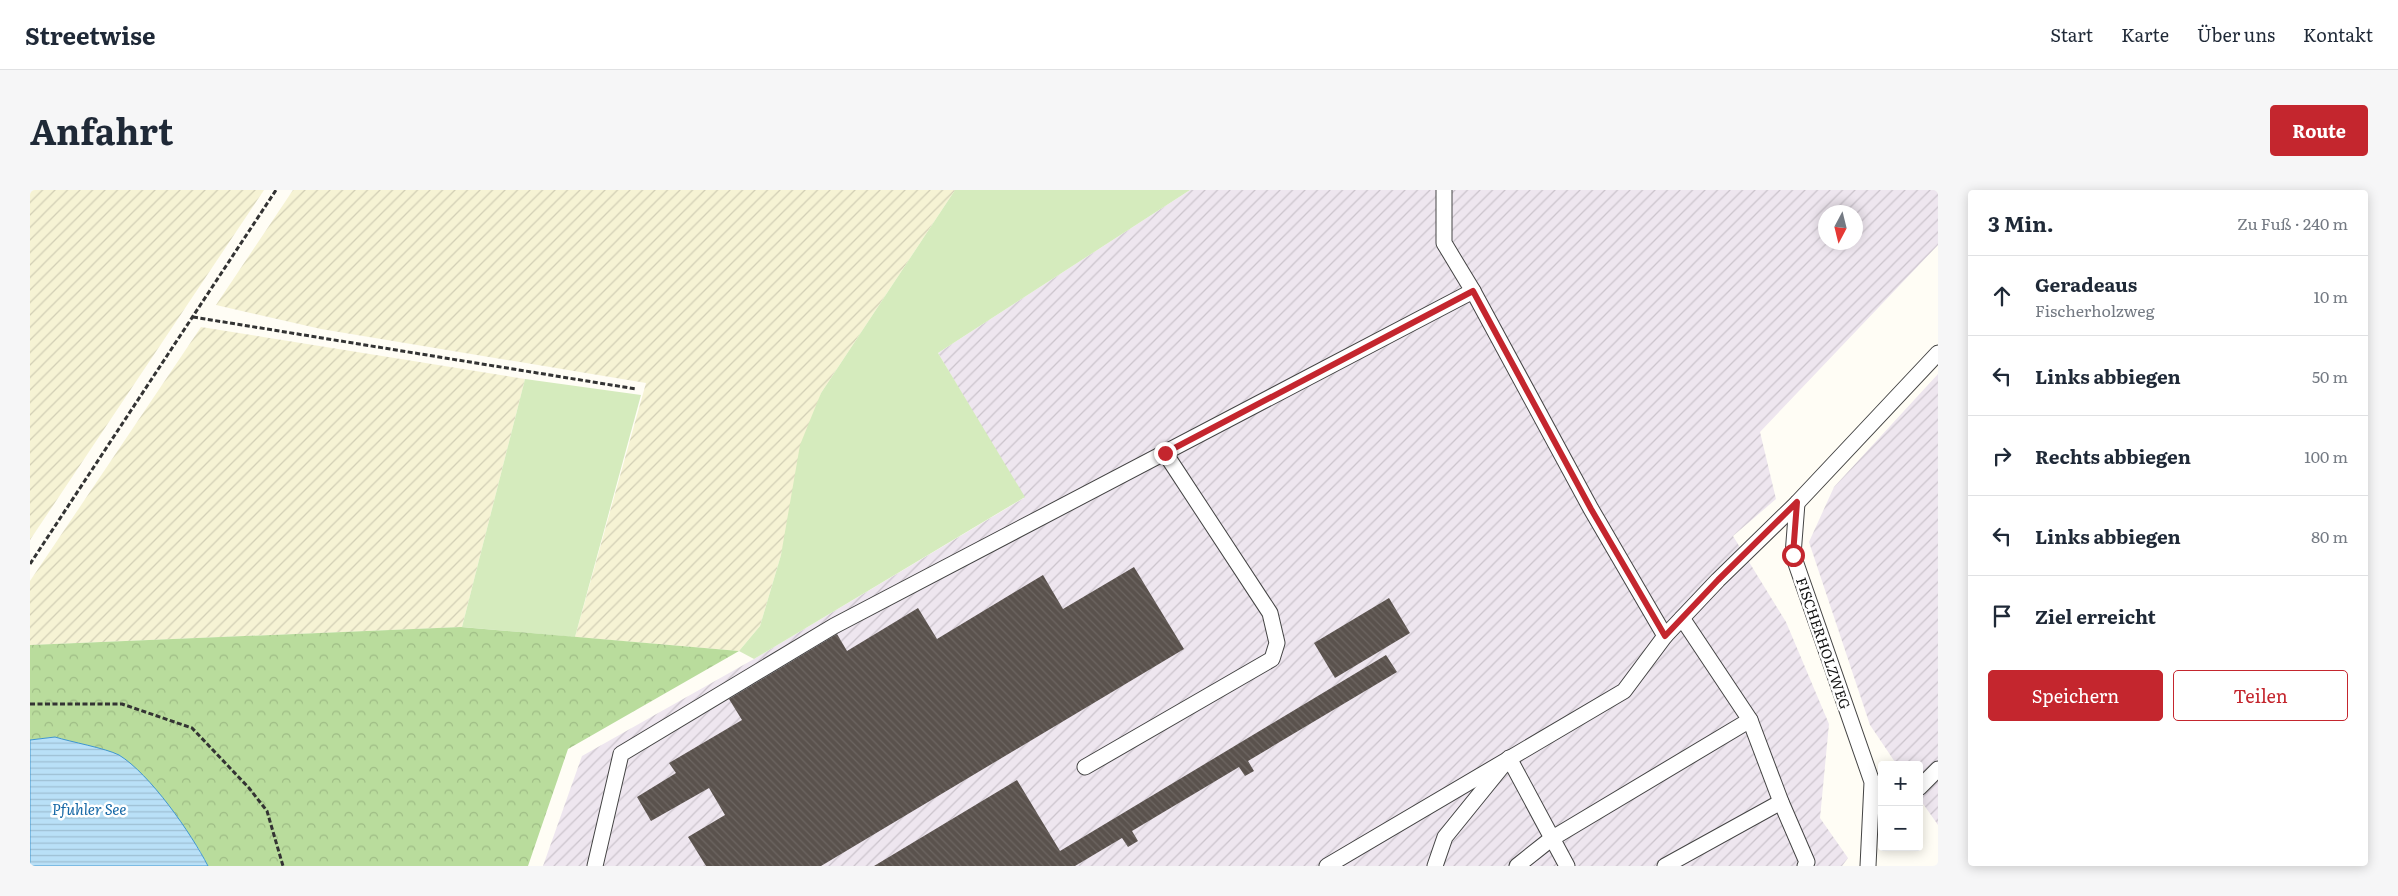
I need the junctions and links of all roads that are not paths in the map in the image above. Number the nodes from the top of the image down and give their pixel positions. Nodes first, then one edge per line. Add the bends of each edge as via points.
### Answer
1 (1444, 190) edge
2 (1473, 291) junction
3 (1938, 353) edge
4 (1165, 453) junction
5 (1797, 502) junction
6 (1682, 618) junction
7 (1665, 636) junction
8 (1750, 720) junction
9 (1508, 758) junction
10 (1085, 767) dead end
11 (1938, 769) edge
12 (1923, 784) edge
13 (1781, 802) junction
14 (1878, 830) edge
15 (1870, 838) junction
16 (1551, 839) junction
17 (595, 866) edge
18 (1327, 866) edge
19 (1435, 866) edge
20 (1516, 866) edge
21 (1567, 866) edge
22 (1665, 866) edge
23 (1805, 866) edge
24 (1868, 866) edge

1 - 2 lane via 1444,243
2 - 4 lane
2 - 7 lane via 1591,509
3 - 5 lane
4 - 10 lane via 1270,613 1277,643 1272,659
4 - 17 lane via 834,626 621,754
5 - 6 lane
5 - 15 lane, FISCHERHOLZWEG via 1793,555 1872,782
6 - 7 lane
6 - 8 lane
7 - 9 lane via 1624,691
8 - 13 lane
8 - 16 lane
9 - 16 lane
9 - 18 lane
9 - 19 lane via 1445,837
11 - 12 lane
13 - 22 lane
13 - 23 lane via 1807,862
14 - 15 lane
15 - 24 lane, FISCHERHOLZWEG
16 - 20 lane
16 - 21 lane

